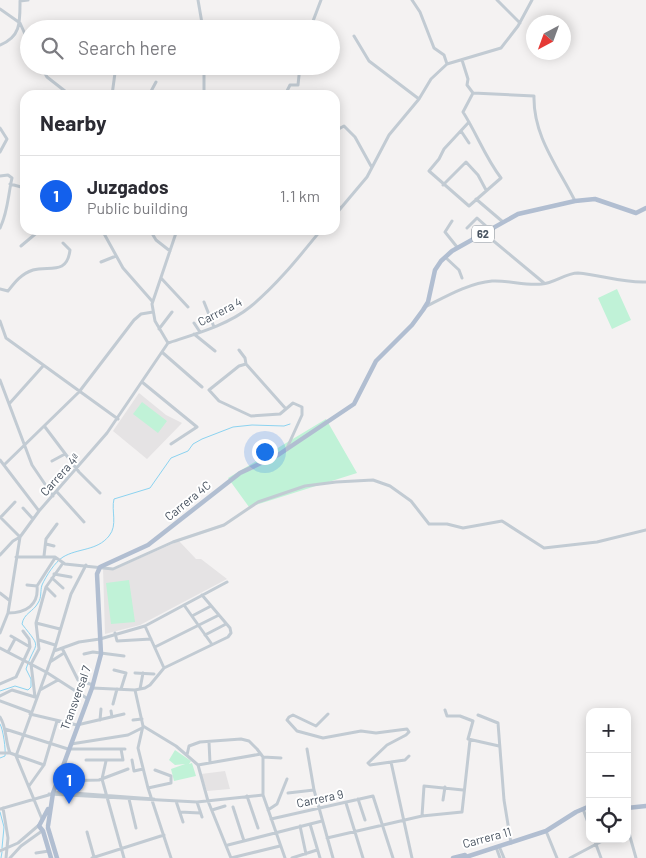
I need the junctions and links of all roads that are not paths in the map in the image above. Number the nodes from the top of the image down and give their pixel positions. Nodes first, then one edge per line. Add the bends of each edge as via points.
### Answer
1 (28, 0) edge
2 (198, 0) edge
3 (322, 0) edge
4 (412, 0) edge
5 (498, 0) edge
6 (532, 0) edge
7 (0, 9) edge
8 (201, 20) edge
9 (314, 20) edge
10 (20, 23) junction
11 (520, 23) junction
12 (354, 36) dead end
13 (0, 45) edge
14 (461, 61) junction
15 (447, 64) junction
16 (46, 75) edge
17 (115, 75) edge
18 (204, 75) edge
19 (299, 75) edge
20 (156, 82) dead end
21 (64, 90) edge
22 (113, 90) edge
23 (152, 90) edge
24 (204, 90) edge
25 (288, 90) edge
26 (473, 93) junction
27 (418, 99) junction
28 (469, 122) junction
29 (0, 128) edge
30 (340, 128) edge
31 (460, 131) junction
32 (468, 143) dead end
33 (0, 152) edge
34 (372, 167) junction
35 (0, 176) edge
36 (10, 184) junction
37 (443, 185) junction
38 (20, 187) edge
39 (486, 190) junction
40 (476, 199) junction
41 (575, 201) junction
42 (646, 208) edge
43 (340, 209) edge
44 (452, 221) dead end
45 (503, 222) junction
46 (0, 228) edge
47 (467, 228) dead end
48 (484, 233) junction
49 (34, 235) edge
50 (105, 235) edge
51 (153, 235) edge
52 (175, 235) edge
53 (317, 235) edge
54 (63, 243) dead end
55 (21, 246) dead end
56 (457, 248) junction
57 (170, 251) junction
58 (116, 256) junction
59 (445, 257) junction
60 (101, 262) dead end
61 (161, 278) junction
62 (462, 278) dead end
63 (646, 282) edge
64 (544, 284) junction
65 (0, 289) edge
66 (152, 300) junction
67 (204, 302) dead end
68 (188, 307) dead end
69 (425, 307) junction
70 (153, 312) junction
71 (172, 312) dead end
72 (0, 321) edge
73 (194, 323) dead end
74 (214, 327) junction
75 (159, 328) junction
76 (200, 332) junction
77 (194, 334) junction
78 (2, 337) edge
79 (168, 343) junction
80 (238, 350) dead end
81 (215, 351) dead end
82 (163, 353) junction
83 (246, 364) junction
84 (43, 366) junction
85 (0, 380) edge
86 (142, 382) junction
87 (202, 387) dead end
88 (79, 392) junction
89 (9, 404) junction
90 (286, 409) junction
91 (118, 419) junction
92 (45, 426) junction
93 (171, 444) dead end
94 (24, 445) junction
95 (287, 448) junction
96 (66, 454) junction
97 (0, 460) edge
98 (52, 462) dead end
99 (4, 466) junction
100 (78, 469) junction
101 (57, 492) junction
102 (100, 493) dead end
103 (53, 496) junction
104 (15, 502) dead end
105 (23, 508) dead end
106 (39, 512) junction
107 (0, 517) edge
108 (33, 520) junction
109 (84, 522) dead end
110 (57, 524) dead end
111 (646, 530) edge
112 (20, 537) junction
113 (46, 544) junction
114 (54, 546) dead end
115 (0, 555) edge
116 (44, 556) junction
117 (16, 558) junction
118 (59, 560) junction
119 (86, 565) junction
120 (100, 567) junction
121 (53, 576) junction
122 (71, 577) dead end
123 (227, 582) dead end
124 (28, 585) dead end
125 (37, 586) junction
126 (46, 587) junction
127 (63, 588) dead end
128 (0, 593) edge
129 (202, 595) junction
130 (56, 596) dead end
131 (10, 601) junction
132 (184, 605) junction
133 (211, 606) junction
134 (8, 613) junction
135 (219, 615) junction
136 (192, 616) junction
137 (36, 624) junction
138 (226, 624) junction
139 (199, 625) junction
140 (145, 626) junction
141 (60, 629) junction
142 (24, 631) dead end
143 (0, 633) edge
144 (115, 633) junction
145 (205, 635) junction
146 (100, 639) junction
147 (150, 639) junction
148 (39, 640) junction
149 (211, 643) junction
150 (55, 645) junction
151 (30, 647) junction
152 (155, 647) junction
153 (0, 648) edge
154 (62, 648) junction
155 (54, 651) junction
156 (8, 652) junction
157 (64, 653) junction
158 (84, 654) dead end
159 (101, 654) junction
160 (124, 656) dead end
161 (27, 662) junction
162 (50, 662) junction
163 (164, 668) junction
164 (114, 670) dead end
165 (46, 672) junction
166 (135, 673) dead end
167 (143, 674) junction
168 (154, 674) dead end
169 (59, 680) junction
170 (0, 684) edge
171 (93, 687) junction
172 (119, 689) junction
173 (140, 689) junction
174 (34, 690) junction
175 (40, 690) junction
176 (135, 690) junction
177 (30, 695) junction
178 (0, 696) edge
179 (35, 697) junction
180 (88, 699) junction
181 (0, 701) edge
182 (113, 704) dead end
183 (101, 708) dead end
184 (445, 710) dead end
185 (111, 711) dead end
186 (30, 713) junction
187 (124, 714) dead end
188 (328, 714) dead end
189 (478, 715) dead end
190 (0, 717) edge
191 (112, 717) junction
192 (142, 719) junction
193 (100, 720) junction
194 (133, 720) dead end
195 (57, 721) junction
196 (77, 725) junction
197 (143, 726) junction
198 (5, 729) junction
199 (23, 734) junction
200 (209, 742) junction
201 (470, 742) junction
202 (51, 743) junction
203 (69, 746) junction
204 (499, 746) junction
205 (307, 749) dead end
206 (4, 752) edge
207 (188, 755) junction
208 (16, 756) junction
209 (262, 756) junction
210 (408, 756) dead end
211 (281, 758) dead end
212 (86, 760) dead end
213 (132, 760) dead end
214 (106, 761) junction
215 (391, 762) junction
216 (210, 763) junction
217 (44, 765) junction
218 (198, 765) junction
219 (128, 769) dead end
220 (143, 769) junction
221 (155, 770) dead end
222 (102, 779) junction
223 (287, 779) dead end
224 (57, 781) junction
225 (29, 786) junction
226 (445, 787) junction
227 (148, 788) junction
228 (314, 790) junction
229 (464, 790) junction
230 (288, 793) dead end
231 (51, 794) junction
232 (263, 795) junction
233 (107, 796) junction
234 (246, 796) junction
235 (34, 799) junction
236 (129, 799) junction
237 (358, 799) junction
238 (154, 800) junction
239 (443, 800) dead end
240 (176, 801) junction
241 (208, 801) junction
242 (196, 802) junction
243 (50, 803) junction
244 (346, 803) junction
245 (225, 806) dead end
246 (646, 806) edge
247 (232, 807) dead end
248 (319, 807) junction
249 (586, 808) edge
250 (631, 808) edge
251 (1, 809) edge
252 (583, 809) junction
253 (212, 810) junction
254 (268, 810) junction
255 (180, 812) junction
256 (422, 816) junction
257 (586, 817) edge
258 (271, 819) junction
259 (365, 820) dead end
260 (402, 820) junction
261 (322, 821) junction
262 (183, 822) dead end
263 (41, 823) junction
264 (310, 824) junction
265 (382, 825) junction
266 (300, 826) junction
267 (136, 828) dead end
268 (258, 828) dead end
269 (45, 829) junction
270 (87, 832) dead end
271 (354, 832) junction
272 (546, 832) junction
273 (276, 833) junction
274 (164, 835) junction
275 (327, 838) junction
276 (631, 840) edge
277 (244, 842) junction
278 (511, 843) junction
279 (599, 843) edge
280 (228, 845) junction
281 (596, 845) junction
282 (280, 846) junction
283 (497, 847) junction
284 (7, 848) junction
285 (122, 849) junction
286 (317, 850) junction
287 (0, 851) edge
288 (49, 851) junction
289 (36, 853) dead end
290 (306, 854) junction
291 (8, 858) edge
292 (51, 858) edge
293 (57, 858) edge
294 (93, 858) edge
295 (124, 858) edge
296 (171, 858) edge
297 (231, 858) edge
298 (284, 858) edge
299 (292, 858) edge
300 (320, 858) edge
301 (333, 858) edge
302 (363, 858) edge
303 (393, 858) edge
304 (412, 858) edge
305 (453, 858) edge
306 (463, 858) edge
307 (502, 858) edge
308 (557, 858) edge
309 (570, 858) edge
310 (601, 858) edge
311 (636, 858) edge

1 - 10 street via 20,1
2 - 8 street
3 - 9 street
4 - 15 street via 434,48 444,55
5 - 11 street
6 - 11 street
7 - 10 street
10 - 13 street via 15,36
11 - 14 street via 501,48
12 - 27 street via 369,61
14 - 15 street
14 - 26 street via 468,79 467,86
15 - 27 street via 431,79
16 - 21 street
17 - 22 street
18 - 24 street
19 - 25 street via 298,86 290,85
20 - 23 street
26 - 28 street via 463,112
26 - 41 street via 533,95 534,112 542,138
27 - 34 street via 389,135
28 - 31 street
28 - 39 street via 485,157 501,178
29 - 33 street via 8,139
30 - 34 street via 344,126 355,137
31 - 32 street
31 - 37 street via 428,171
34 - 43 street
35 - 36 street via 11,176
36 - 38 street
36 - 46 street
37 - 39 street via 466,162
37 - 40 street via 469,206
39 - 40 street
40 - 45 street
41 - 42 main road, 62 via 600,200 636,213
41 - 45 main road, 62 via 518,214
44 - 56 street via 446,232
45 - 48 main road, 62
47 - 48 street via 477,218 486,226
48 - 56 main road, 62
48 - 64 street
49 - 55 street
50 - 58 street
51 - 57 street
52 - 57 street
53 - 74 street, Carrera 4 via 249,308
54 - 65 street via 70,250 69,258 61,267 34,270 20,276 8,291
56 - 59 main road, 62
57 - 61 street
58 - 60 street
58 - 66 street
59 - 62 street via 459,270
59 - 69 main road, 62 via 435,270
61 - 66 street
61 - 68 street
63 - 64 street via 626,282 577,273
64 - 69 street via 490,281 468,287
66 - 70 street
67 - 74 street
69 - 95 main road, 62 via 376,361 354,404
70 - 75 street
70 - 88 street via 141,314 134,320
71 - 75 street
72 - 78 street
73 - 76 street
74 - 76 street, Carrera 4
75 - 79 street
76 - 77 street, Carrera 4
77 - 79 street, Carrera 4
77 - 81 street
78 - 84 street
79 - 82 street, Carrera 4ª
80 - 83 street
82 - 86 street, Carrera 4ª
82 - 87 street
83 - 90 street
83 - 90 street via 238,366 209,390 219,401 251,416 280,414
84 - 88 street
84 - 89 street
85 - 89 street
86 - 91 street, Carrera 4ª
86 - 93 street via 197,427
88 - 91 street
88 - 92 street
89 - 94 street
90 - 95 street via 293,403 303,410
91 - 100 street, Carrera 4ª
92 - 94 street
92 - 96 street
94 - 99 street
94 - 103 street via 32,465
95 - 120 main road, Carrera 4C / 62 via 240,473 148,545
96 - 98 street
96 - 100 street
97 - 99 street
99 - 106 street
100 - 101 street, Carrera 4ª
100 - 102 street
101 - 103 street, Carrera 4ª
101 - 109 street
103 - 106 street, Carrera 4ª
104 - 107 street
105 - 108 street
106 - 108 street, Carrera 4ª
107 - 112 street
108 - 112 street, Carrera 4ª
110 - 113 street
111 - 120 street via 597,542 544,548 502,521 463,528 429,524 411,501 390,486 373,480 336,482 305,486 258,502 224,525 114,569
112 - 115 street
112 - 117 street, Carrera 4ª
113 - 114 street
113 - 116 street
116 - 117 street
116 - 118 street
117 - 131 street, Carrera 4ª
118 - 119 street
118 - 121 street
118 - 125 street
119 - 120 street
119 - 141 street via 71,594
120 - 146 main road, Transversal 7 via 97,574
121 - 122 street
121 - 126 street
121 - 127 street
123 - 129 street
124 - 125 street
125 - 134 street via 35,601 29,609
126 - 130 street
126 - 137 street
128 - 131 street
129 - 132 street
129 - 133 street
131 - 134 street, Carrera 4ª
132 - 136 street
132 - 140 street
133 - 135 street
133 - 136 street
134 - 143 street, Carrera 4ª
135 - 138 street
135 - 139 street
136 - 139 street
137 - 141 street
137 - 148 street
138 - 145 street
138 - 149 street via 231,633 228,637
139 - 145 street
139 - 152 street
140 - 144 street
140 - 147 street
141 - 150 street
142 - 151 street
144 - 146 street
144 - 147 street via 117,641
145 - 149 street
146 - 154 street
146 - 159 main road, Transversal 7
147 - 152 street
148 - 150 street
148 - 161 street via 38,654
149 - 163 street
150 - 155 street
151 - 156 street via 13,637
151 - 161 street
152 - 163 street
153 - 156 street
154 - 155 street
154 - 157 street
155 - 162 street
156 - 161 street
157 - 162 street
157 - 171 street via 78,680
158 - 159 street
159 - 160 street
159 - 171 main road, Transversal 7
161 - 165 street
161 - 170 street via 13,680
161 - 174 street
162 - 165 street
163 - 173 street via 150,685
164 - 172 street via 126,673
165 - 169 street
165 - 175 street
166 - 167 street
167 - 168 street
167 - 173 street
169 - 175 street
169 - 180 street
171 - 172 street
171 - 180 main road, Transversal 7
172 - 176 street
172 - 182 street
173 - 176 street
174 - 177 street
174 - 179 street
175 - 179 street
176 - 192 street
177 - 178 street via 12,690
177 - 179 street
179 - 186 street
180 - 196 main road, Transversal 7
181 - 186 street
183 - 193 street
184 - 201 street via 448,716 473,721 467,736
185 - 191 street
186 - 195 street
186 - 199 street
187 - 191 street
188 - 215 street via 316,726 293,715 287,720 297,731 324,738 360,731 376,733 407,729 406,735 387,745 368,763
189 - 204 street via 498,723
190 - 198 street
191 - 193 street
192 - 194 street
192 - 197 street
193 - 196 street
195 - 196 street
195 - 202 street
196 - 203 main road, Transversal 7
197 - 203 street via 128,735
197 - 207 street
197 - 220 street via 138,748
198 - 199 street
198 - 206 street
199 - 202 street
199 - 208 street
200 - 207 street via 189,746
200 - 209 street via 249,741
200 - 216 street
201 - 204 street
201 - 229 street
202 - 203 street
202 - 217 street
203 - 214 street via 123,749 124,760
203 - 224 main road, Transversal 7
204 - 278 street
205 - 228 street
206 - 208 street
207 - 218 street
208 - 217 street
208 - 225 street
209 - 211 street
209 - 216 street
209 - 232 street
210 - 215 street
212 - 214 street
213 - 220 street via 134,771
214 - 222 street
215 - 260 street
216 - 218 street
217 - 225 street
218 - 241 street
219 - 222 street
220 - 227 street
221 - 227 street via 171,776 171,783
222 - 224 street
222 - 233 street
223 - 254 street via 276,804
224 - 231 main road, Transversal 7
225 - 235 street
226 - 229 street
226 - 239 street
226 - 256 street via 423,786
227 - 238 street
228 - 230 street
228 - 248 street
229 - 256 street via 462,812
231 - 233 street
231 - 235 street
231 - 243 main road, Transversal 7
232 - 234 street
232 - 254 street
233 - 236 street
233 - 238 street
233 - 285 street
234 - 241 street
234 - 268 street
235 - 251 street
235 - 263 street
236 - 238 street
236 - 267 street
237 - 244 street, Carrera 9
237 - 259 street
237 - 265 street, Carrera 9 via 373,796
238 - 240 street
238 - 274 street
240 - 242 street
240 - 255 street
241 - 242 street
241 - 253 street
242 - 255 street via 201,815
243 - 263 main road, Transversal 7
243 - 269 main road, Transversal 7
244 - 248 street, Carrera 9
244 - 271 street
245 - 253 street
246 - 250 main road
247 - 277 street
248 - 258 street, Carrera 9
248 - 261 street
249 - 252 main road, Carrera 11
251 - 284 street via 8,828
252 - 257 street
252 - 272 main road, Carrera 11
253 - 280 street
254 - 258 street
255 - 262 street
256 - 260 street
258 - 273 street
260 - 265 street
260 - 304 street
261 - 264 street
261 - 275 street
263 - 269 main road
263 - 269 main road
263 - 284 street via 28,837
264 - 266 street
264 - 286 street
265 - 271 street
265 - 303 street
266 - 273 street
266 - 290 street
269 - 288 main road
269 - 291 street
269 - 293 main road
270 - 294 street
271 - 275 street
271 - 302 street
272 - 278 main road, Carrera 11
272 - 308 street
273 - 277 street
273 - 282 street
274 - 285 street
274 - 296 street
275 - 301 street
276 - 311 street
277 - 280 street
278 - 283 main road, Carrera 11
279 - 281 street
280 - 297 street
281 - 309 street
281 - 310 street
282 - 297 street
282 - 298 street
283 - 305 main road, Carrera 11
283 - 306 main road, Carrera 11
283 - 307 street
284 - 287 street
284 - 291 street
285 - 294 street
285 - 295 street
286 - 290 street
286 - 300 street
288 - 289 street
288 - 292 main road
290 - 299 street

